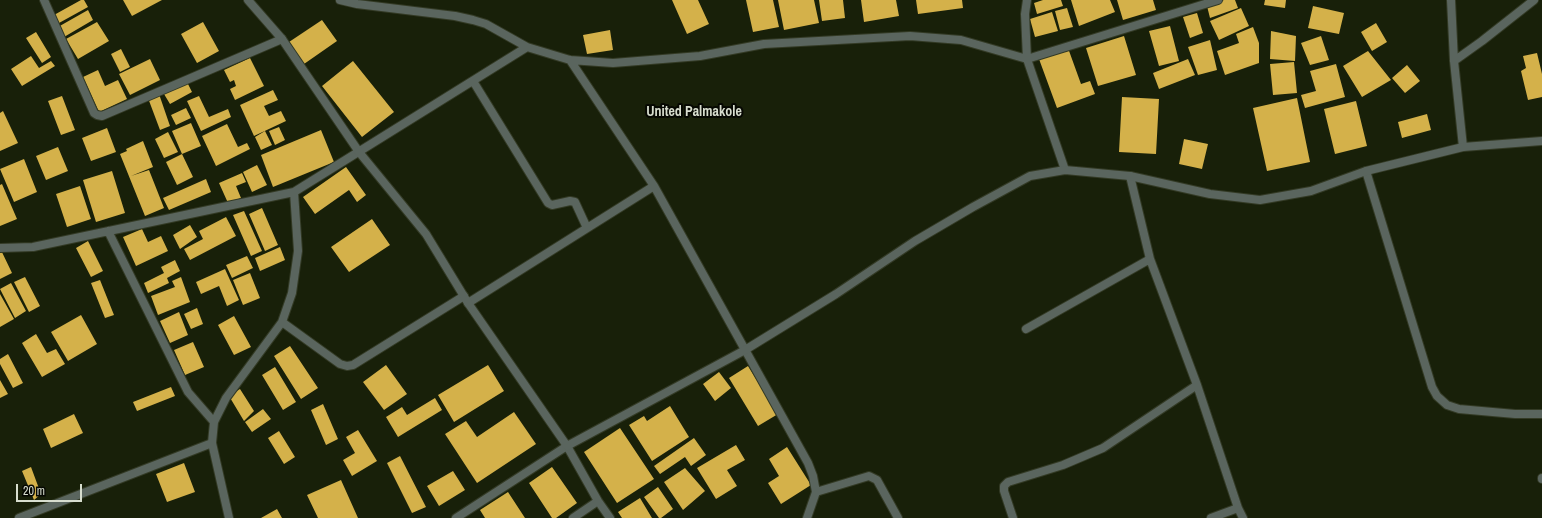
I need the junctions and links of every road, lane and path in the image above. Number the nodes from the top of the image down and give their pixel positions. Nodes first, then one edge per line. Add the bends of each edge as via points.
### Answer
1 (44, 0) edge
2 (248, 0) edge
3 (340, 0) edge
4 (1027, 0) edge
5 (1218, 0) edge
6 (1450, 0) edge
7 (1534, 0) edge
8 (282, 39) junction
9 (526, 47) junction
10 (1027, 59) junction
11 (570, 60) junction
12 (1454, 61) junction
13 (473, 81) junction
14 (1542, 141) edge
15 (1463, 147) junction
16 (359, 152) junction
17 (1065, 170) junction
18 (1366, 171) junction
19 (1130, 176) junction
20 (654, 186) junction
21 (294, 192) junction
22 (587, 228) junction
23 (108, 231) junction
24 (0, 248) edge
25 (1150, 259) junction
26 (466, 300) junction
27 (282, 322) junction
28 (1026, 329) dead end
29 (745, 350) junction
30 (1197, 385) junction
31 (1542, 414) edge
32 (214, 422) junction
33 (212, 443) junction
34 (567, 446) junction
35 (816, 492) junction
36 (598, 501) junction
37 (1238, 508) junction
38 (19, 518) edge
39 (229, 518) edge
40 (456, 518) edge
41 (573, 518) edge
42 (610, 518) edge
43 (807, 518) edge
44 (898, 518) edge
45 (1013, 518) edge
46 (1211, 518) edge
47 (1243, 518) edge

1 - 8 street via 97,116
2 - 8 street
3 - 9 street via 472,20 486,24
4 - 10 street
5 - 10 street
6 - 12 street
7 - 12 street
8 - 16 street
9 - 11 street
9 - 13 street
10 - 11 street via 961,40 910,36 764,44 700,56 613,63
10 - 17 street
11 - 20 street
12 - 15 street
13 - 16 street
13 - 22 street via 548,203 552,205 575,202
14 - 15 street
15 - 18 street
16 - 21 street
16 - 26 street via 426,234
17 - 19 street
17 - 29 street via 1030,176 973,206
18 - 19 street via 1311,191 1260,200 1210,194
18 - 31 street via 1432,387 1437,396 1447,405 1459,409
19 - 25 street
20 - 22 street
20 - 29 street
21 - 23 street
21 - 27 street via 298,251 292,293
22 - 26 street
23 - 24 street via 33,247
23 - 32 street via 188,392
25 - 28 street
25 - 30 street
26 - 27 street via 353,365 347,366 340,364
26 - 34 street
27 - 32 street via 226,398
29 - 34 street
29 - 35 street via 808,463
30 - 37 street
30 - 45 street via 1103,448 1063,465 1008,482 1004,486 1004,491
32 - 33 street
33 - 38 street
33 - 39 street
34 - 36 street
34 - 40 street
35 - 43 street
35 - 44 street via 869,476 877,480
36 - 41 street
36 - 42 street
37 - 46 street
37 - 47 street

